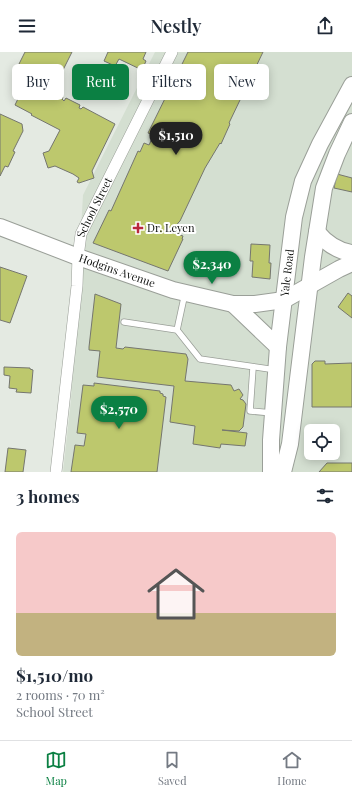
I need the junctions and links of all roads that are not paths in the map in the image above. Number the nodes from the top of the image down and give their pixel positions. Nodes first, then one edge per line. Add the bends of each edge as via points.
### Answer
1 (172, 52) edge
2 (352, 85) edge
3 (352, 122) edge
4 (0, 227) edge
5 (317, 232) junction
6 (352, 253) edge
7 (78, 257) junction
8 (352, 263) edge
9 (310, 285) junction
10 (185, 293) junction
11 (284, 300) junction
12 (233, 304) junction
13 (124, 322) dead end
14 (177, 330) junction
15 (278, 347) junction
16 (253, 368) junction
17 (276, 370) junction
18 (273, 413) junction
19 (56, 472) edge
20 (271, 472) edge
21 (283, 472) edge

1 - 7 street, School Street via 81,234
2 - 11 main road, Yale Road via 303,181 294,217
3 - 5 main road via 324,188
4 - 7 main road, Hodgins Avenue
5 - 6 main road via 331,246
5 - 9 main road
7 - 10 main road, Hodgins Avenue
7 - 19 street, School Street
8 - 9 main road
9 - 11 main road
9 - 21 main road via 290,444
10 - 12 main road, Hodgins Avenue
10 - 14 lane
11 - 12 main road, Hodgins Avenue
11 - 15 main road, Yale Road
12 - 15 main road
13 - 14 lane
14 - 16 lane via 200,359
15 - 17 main road, Yale Road
16 - 17 lane
16 - 18 lane via 250,411
17 - 18 main road, Yale Road
18 - 20 main road, Yale Road

